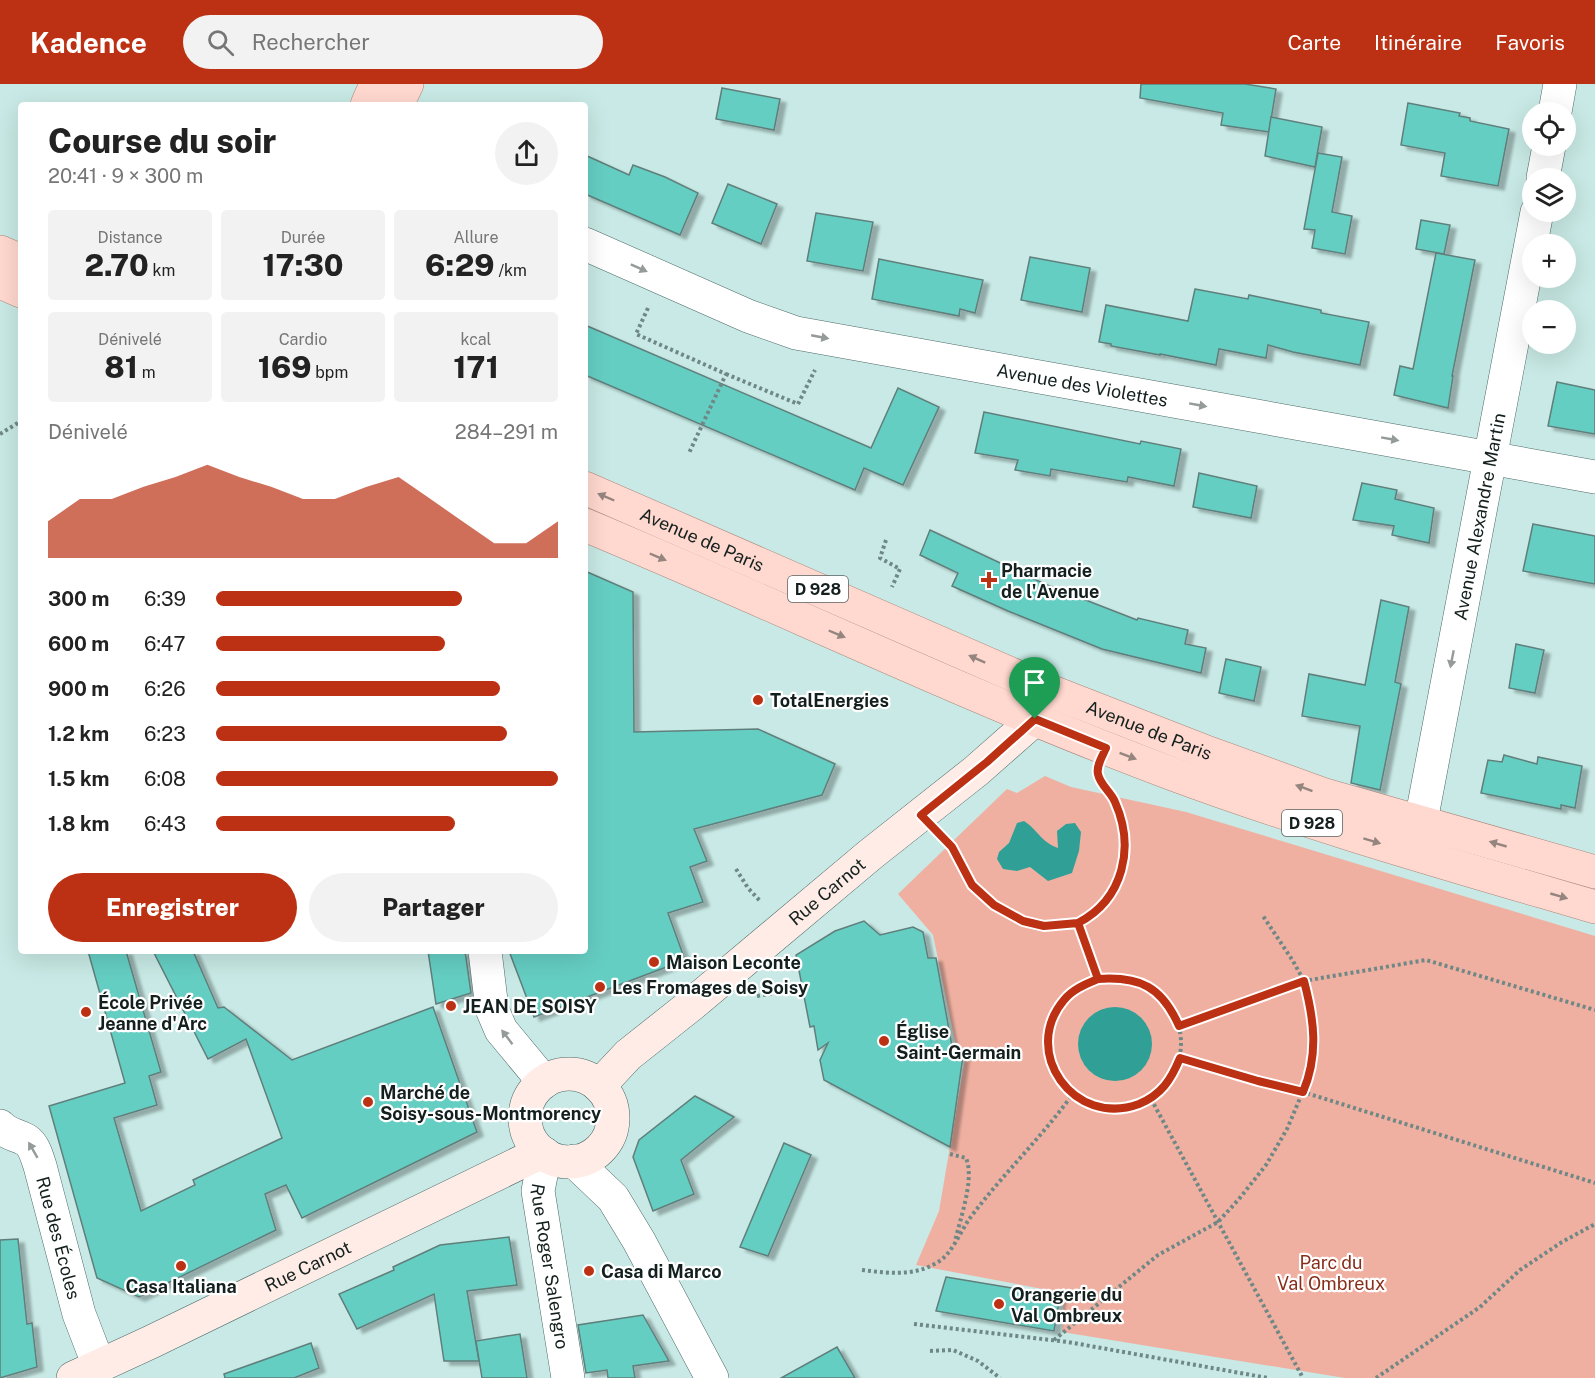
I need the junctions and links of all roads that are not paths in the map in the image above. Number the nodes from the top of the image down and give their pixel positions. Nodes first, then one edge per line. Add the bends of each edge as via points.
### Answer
1 (376, 84) edge
2 (407, 84) edge
3 (1560, 84) edge
4 (368, 102) edge
5 (399, 102) edge
6 (1557, 102) edge
7 (1535, 222) edge
8 (588, 245) edge
9 (0, 252) edge
10 (18, 260) edge
11 (0, 282) edge
12 (18, 290) edge
13 (1491, 458) junction
14 (1595, 477) edge
15 (588, 489) edge
16 (588, 526) edge
17 (1042, 705) junction
18 (1421, 821) junction
19 (1595, 872) edge
20 (1595, 907) edge
21 (485, 954) edge
22 (544, 1082) junction
23 (599, 1086) junction
24 (0, 1126) edge
25 (565, 1154) junction
26 (86, 1372) edge
27 (568, 1378) edge
28 (712, 1378) edge

1 - 4 main road
2 - 5 main road
3 - 6 street
7 - 13 street, Avenue Alexandre Martin
8 -> 13 street, Avenue des Violettes via 796,333
9 - 10 main road
11 - 12 main road
13 - 14 street, Avenue des Violettes
13 -> 18 street, Avenue Alexandre Martin
17 -> 15 main road, Avenue de Paris / D 928 via 880,616
16 -> 17 main road, Avenue de Paris / D 928
18 -> 17 main road, Avenue de Paris / D 928 via 1322,794
17 -> 20 main road, Avenue de Paris / D 928 via 1106,748 1170,773 1317,825
17 - 23 street, Rue Carnot via 981,766 628,1055
19 -> 18 main road, Avenue de Paris / D 928
22 -> 21 street via 501,1030 492,1009
22 - 23 street via 552,1077 578,1074
22 - 25 street via 532,1093 527,1105 527,1131 533,1143
23 - 25 street via 610,1101 611,1130
26 -> 24 street, Rue des Écoles via 79,1314 40,1166 34,1149 25,1139
25 - 26 street, Rue Carnot
25 - 27 street, Rue Roger Salengro via 538,1191
25 - 28 street via 613,1198

